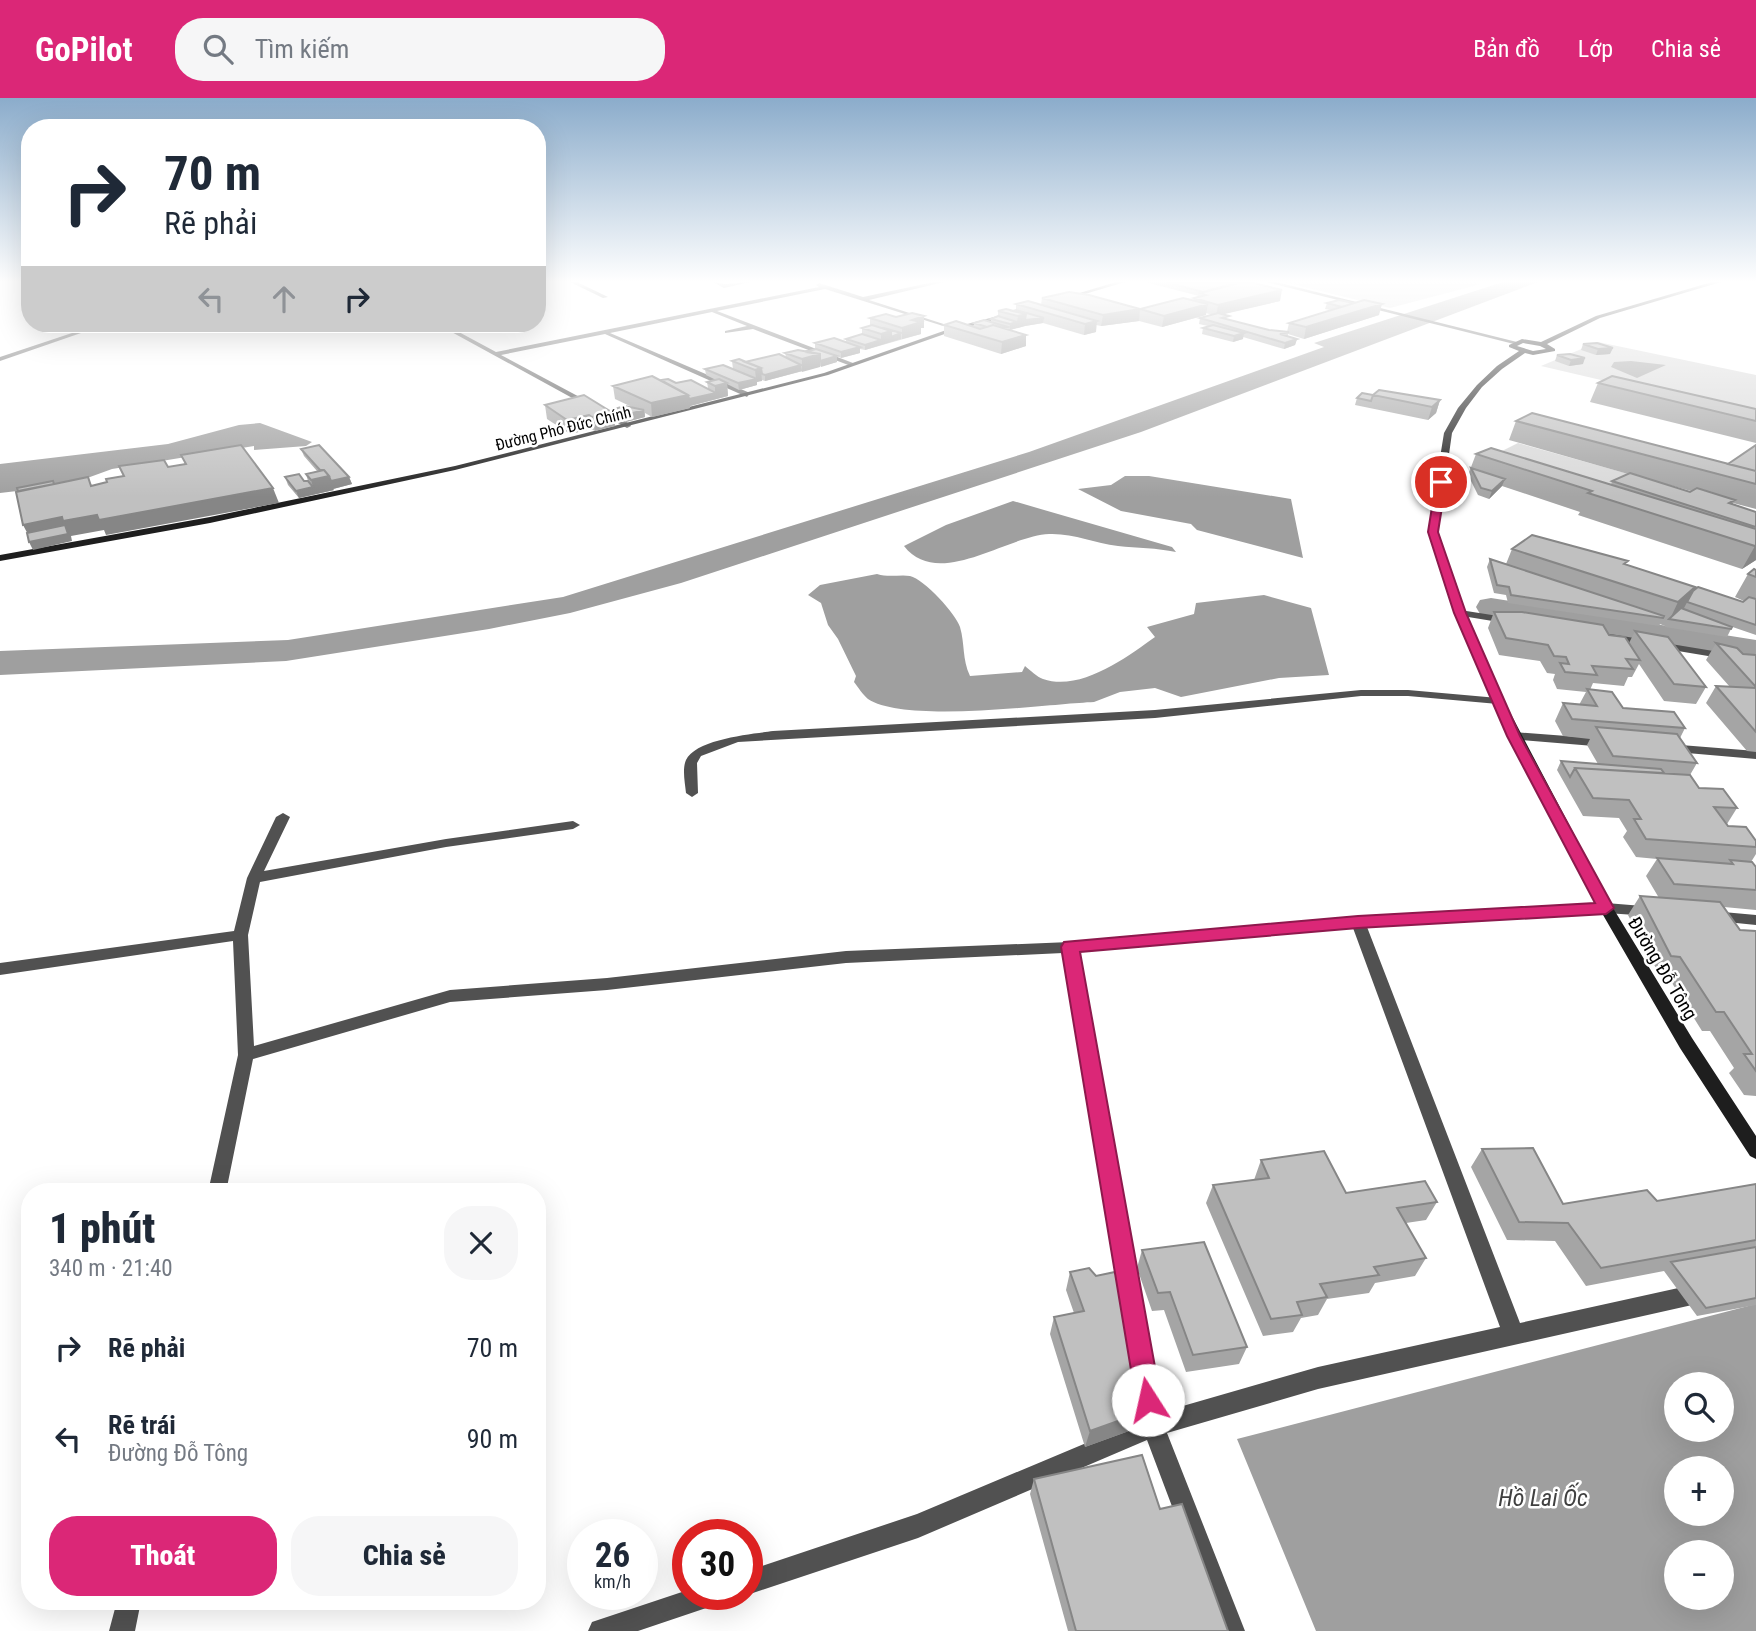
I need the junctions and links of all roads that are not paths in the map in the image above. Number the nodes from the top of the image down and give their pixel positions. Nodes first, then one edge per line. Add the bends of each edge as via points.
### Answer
1 (496, 354) edge
2 (653, 354) edge
3 (824, 354) edge
4 (882, 354) edge
5 (1512, 354) edge
6 (851, 364) junction
7 (747, 395) junction
8 (627, 426) junction
9 (0, 558) edge
10 (1460, 613) junction
11 (1527, 624) edge
12 (1595, 635) edge
13 (1756, 661) edge
14 (1497, 701) junction
15 (1513, 736) junction
16 (1621, 745) edge
17 (1648, 747) edge
18 (1756, 755) edge
19 (692, 793) dead end
20 (283, 817) dead end
21 (573, 825) dead end
22 (254, 878) junction
23 (1606, 908) junction
24 (1660, 912) edge
25 (1701, 916) edge
26 (1756, 920) edge
27 (1358, 922) junction
28 (240, 935) junction
29 (1070, 947) junction
30 (0, 969) edge
31 (246, 1055) junction
32 (1756, 1151) edge
33 (218, 1183) edge
34 (1716, 1289) edge
35 (1513, 1333) junction
36 (1153, 1426) junction
37 (763, 1578) edge
38 (672, 1607) edge
39 (127, 1610) edge
40 (122, 1631) edge
41 (601, 1631) edge
42 (1231, 1631) edge

1 - 8 street
2 - 7 street
3 - 6 street
4 - 6 main road, Đường Phó Đức Chính
5 - 10 main road, Đường Đỗ Tông via 1483,379 1448,433 1433,532
6 - 7 main road, Đường Phó Đức Chính
7 - 8 main road, Đường Phó Đức Chính
8 - 9 main road, Đường Phó Đức Chính via 223,517
10 - 11 street
10 - 14 main road, Đường Đỗ Tông
12 - 13 street
14 - 15 main road, Đường Đỗ Tông
14 - 19 street via 1362,693 1156,714 736,739 696,754 691,763
15 - 16 street
15 - 23 main road, Đường Đỗ Tông
17 - 18 street
20 - 22 street
21 - 22 street
22 - 28 street
23 - 24 street
23 - 27 street
23 - 32 main road, Đường Đỗ Tông
25 - 26 street
27 - 29 street
27 - 35 street
28 - 30 street
28 - 31 street
29 - 31 street via 846,957 450,996
29 - 36 street
31 - 33 street
34 - 35 street
35 - 36 street via 1318,1378
36 - 37 street via 918,1526
36 - 42 street
38 - 41 street
39 - 40 street

